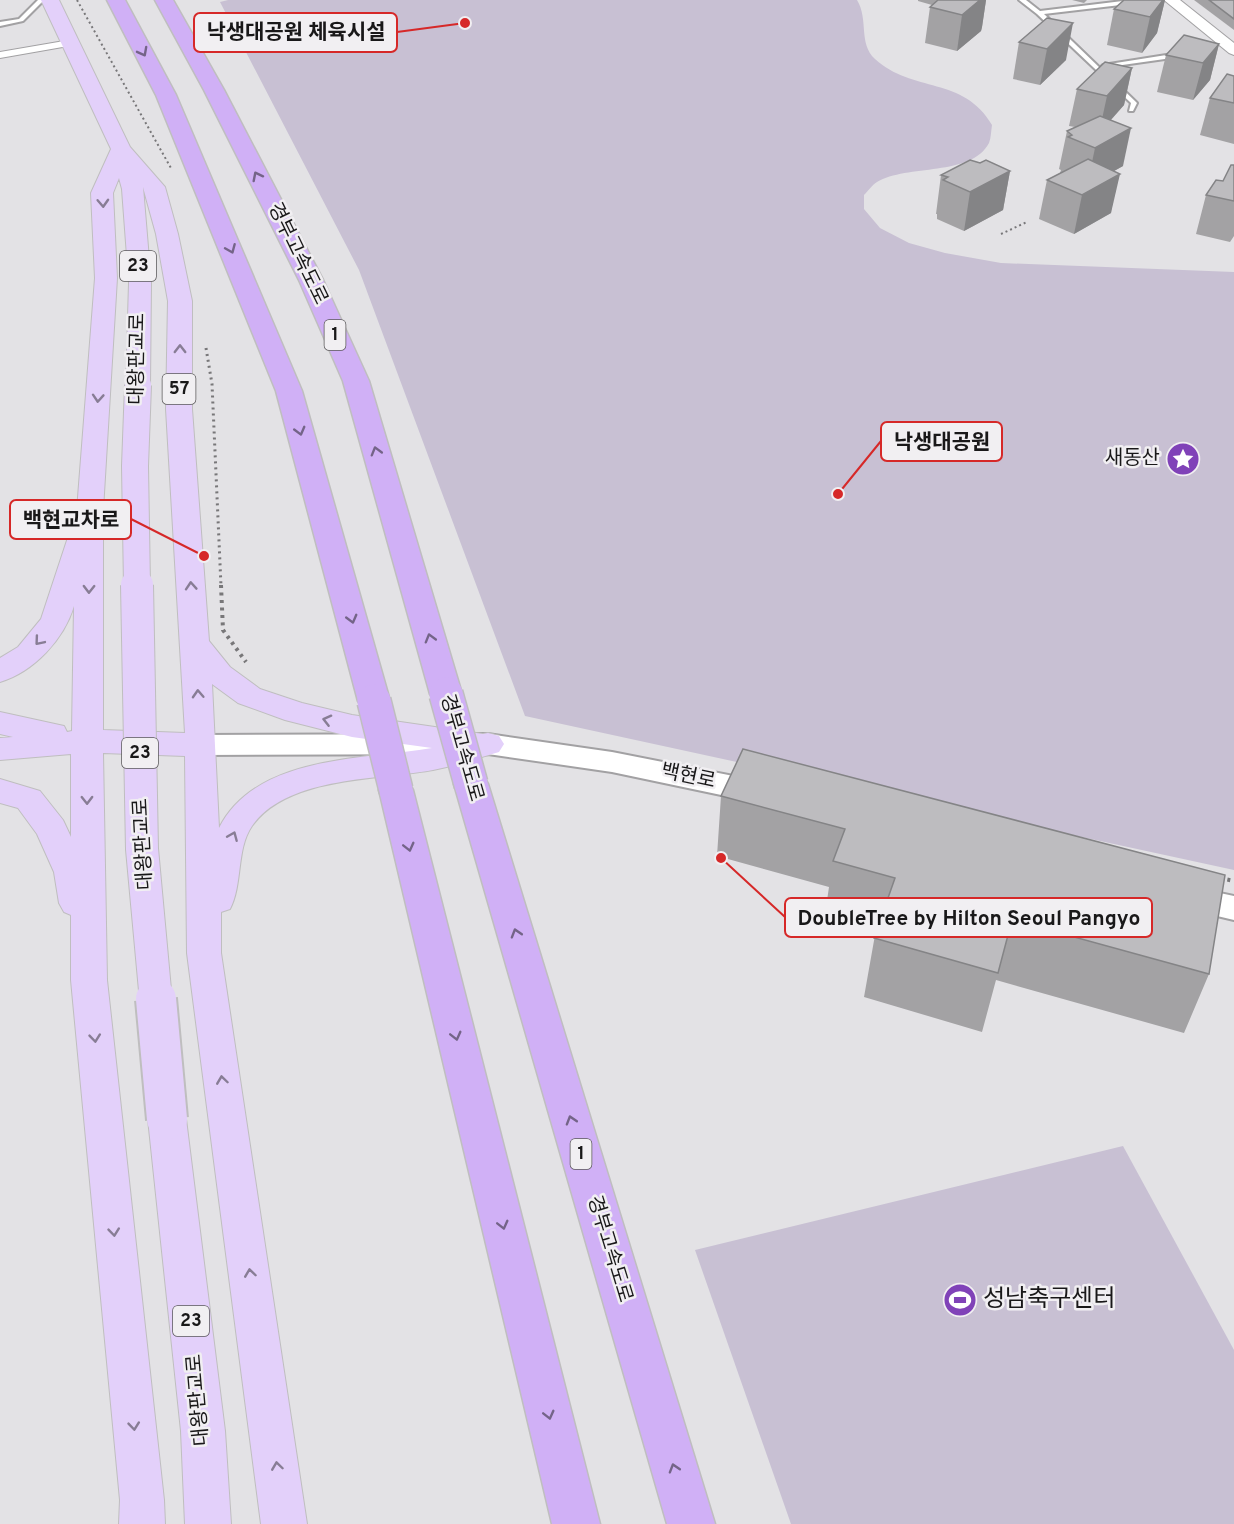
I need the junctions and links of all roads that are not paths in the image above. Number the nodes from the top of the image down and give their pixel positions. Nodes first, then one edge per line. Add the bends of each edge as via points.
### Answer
1 (41, 0) edge
2 (50, 0) edge
3 (116, 0) edge
4 (164, 0) edge
5 (1022, 0) edge
6 (1146, 0) edge
7 (1171, 0) edge
8 (1039, 13) junction
9 (0, 24) edge
10 (70, 43) junction
11 (1228, 49) edge
12 (1186, 54) edge
13 (0, 55) edge
14 (1097, 68) junction
15 (1131, 110) edge
16 (121, 148) junction
17 (90, 510) junction
18 (195, 644) junction
19 (0, 672) edge
20 (0, 723) edge
21 (87, 741) junction
22 (488, 744) junction
23 (201, 745) junction
24 (0, 749) edge
25 (0, 791) edge
26 (794, 800) edge
27 (1159, 892) edge
28 (1234, 908) edge
29 (204, 953) junction
30 (89, 980) junction
31 (142, 1524) edge
32 (208, 1524) edge
33 (284, 1524) edge
34 (576, 1524) edge
35 (691, 1524) edge

1 - 9 lane via 21,20
2 - 10 main road, 대왕판교로 / 23
3 -> 34 highway, bridge via 166,95 289,392 374,701
35 -> 4 highway, 경부고속도로 / 1, bridge via 356,381 311,280
5 - 8 lane
6 - 8 lane
7 - 11 street
8 - 14 lane
10 - 13 street
10 - 16 main road, 대왕판교로 / 23
12 - 14 lane
14 - 15 lane via 1134,103
16 -> 17 main road via 102,193 106,278
18 -> 16 main road, 57 via 179,409 180,301 154,188
16 - 32 main road, 대왕판교로 / 23, bridge via 133,189 140,283 135,466 142,849 167,1119 203,1431
17 -> 19 main road via 55,622 28,654
17 -> 21 main road
22 -> 18 main road via 352,726 287,709 249,696 219,674
23 -> 18 main road, 57
20 - 21 main road
21 - 23 main road
21 - 24 main road
21 -> 30 main road
22 - 23 main road, 백현로
22 - 26 main road, 백현로 via 685,775
29 -> 22 main road via 220,894 224,858 241,817 261,797 306,778 429,759
23 - 29 main road
25 - 30 main road via 29,799 51,829 71,873
27 - 28 main road
33 -> 29 main road
30 -> 31 main road

